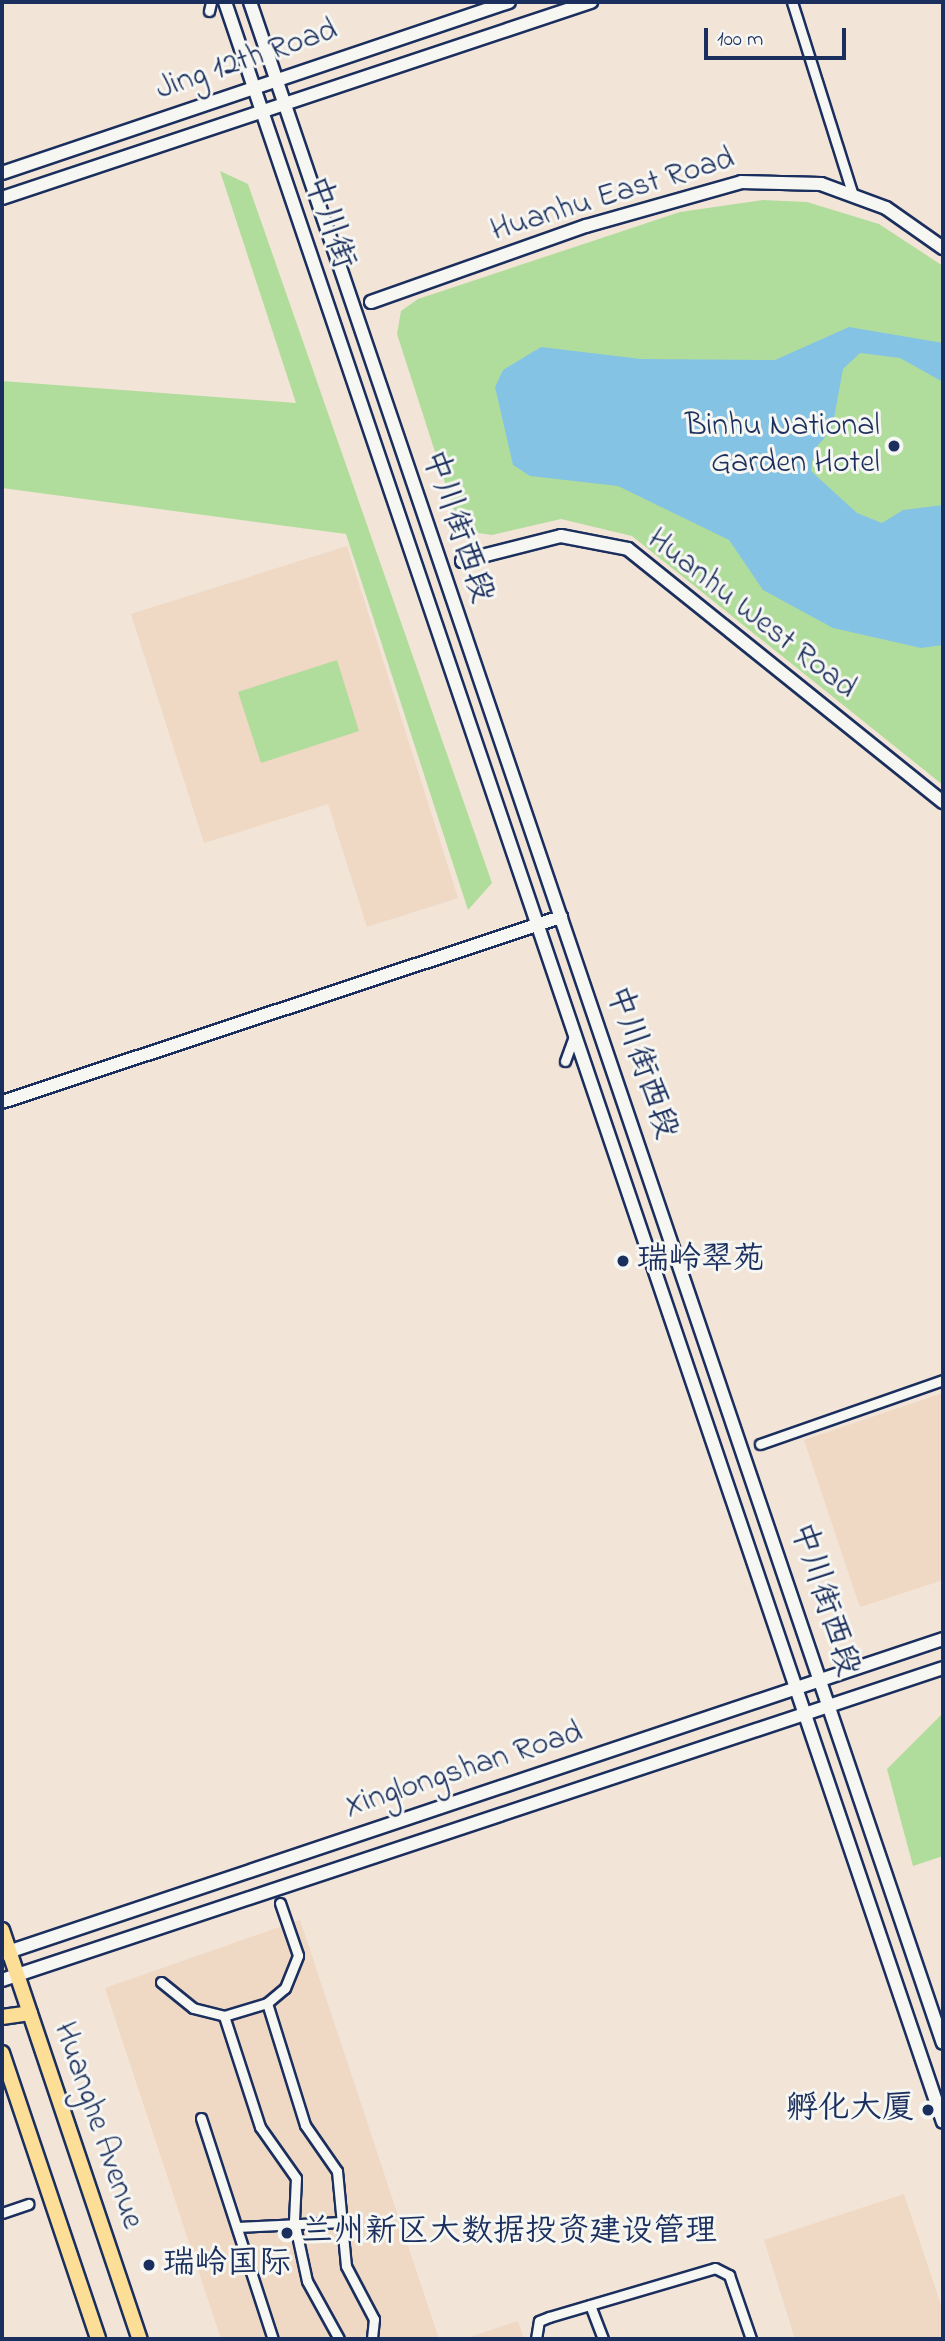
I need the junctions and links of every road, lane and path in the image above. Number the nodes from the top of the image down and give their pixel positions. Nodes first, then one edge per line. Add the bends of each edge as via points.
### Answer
1 (225, 2) edge
2 (250, 2) edge
3 (509, 2) edge
4 (592, 2) edge
5 (792, 2) edge
6 (276, 78) junction
7 (253, 86) junction
8 (283, 102) junction
9 (261, 110) junction
10 (2, 173) edge
11 (853, 195) junction
12 (2, 198) edge
13 (943, 248) edge
14 (371, 302) dead end
15 (382, 461) joint
16 (462, 561) dead end
17 (943, 802) edge
18 (561, 916) junction
19 (539, 924) junction
20 (576, 1032) junction
21 (565, 1061) dead end
22 (2, 1101) edge
23 (943, 1380) edge
24 (760, 1444) dead end
25 (943, 1639) edge
26 (943, 1668) edge
27 (824, 1680) junction
28 (799, 1688) junction
29 (829, 1702) junction
30 (806, 1709) junction
31 (846, 1752) junction
32 (822, 1759) junction
33 (280, 1903) dead end
34 (2, 1930) edge
35 (44, 1935) junction
36 (5, 1953) edge
37 (53, 1958) junction
38 (17, 1975) junction
39 (2, 1980) edge
40 (161, 1982) dead end
41 (267, 2003) junction
42 (30, 2013) junction
43 (224, 2016) junction
44 (2, 2017) edge
45 (943, 2043) edge
46 (2, 2053) edge
47 (201, 2118) dead end
48 (943, 2122) edge
49 (28, 2204) dead end
50 (2, 2213) edge
51 (294, 2221) junction
52 (342, 2222) junction
53 (237, 2227) junction
54 (590, 2305) junction
55 (98, 2339) edge
56 (140, 2339) edge
57 (273, 2339) edge
58 (339, 2339) edge
59 (372, 2339) edge
60 (536, 2339) edge
61 (603, 2339) edge
62 (751, 2339) edge

1 - 7 main road, 中川街
2 - 6 main road
3 - 6 main road, Jing 12th Road
4 - 8 main road
5 - 11 street
6 - 7 main road, Jing 12th Road
6 - 8 main road, 中川街西段
7 - 9 main road, 中川街
7 - 10 main road, Jing 12th Road
8 - 9 main road
8 - 18 main road, 中川街西段
9 - 12 main road
9 - 15 main road, 中川街
11 - 13 main road, Huanhu East Road via 886,208
11 - 14 main road, Huanhu East Road via 821,184 741,182 586,226
15 - 19 main road, 中川街西段
16 - 17 main road, Huanhu West Road via 561,536 628,549
18 - 19 main road
18 - 27 main road, 中川街西段
19 - 20 main road, 中川街西段
19 - 22 main road
20 - 21 street
20 - 28 main road, 中川街西段
23 - 24 street
25 - 27 main road, Xinglongshan Road
26 - 29 main road, Xinglongshan Road
27 - 28 main road, Xinglongshan Road
27 - 29 main road, 中川街西段
28 - 30 main road, 中川街西段
28 - 35 main road, Xinglongshan Road
29 - 30 main road, Xinglongshan Road
29 - 31 main road, 中川街西段
30 - 32 main road, 中川街西段
30 - 37 main road, Xinglongshan Road via 70,1958
31 - 32 main road via 828,1751
31 - 45 main road, 中川街西段
32 - 48 main road, 中川街西段
33 - 41 street via 298,1955 285,1988
34 - 36 main road, Huanghe Avenue
35 - 36 main road, Xinglongshan Road
35 - 37 main road
36 - 38 main road, Huanghe Avenue
37 - 38 main road, Xinglongshan Road
38 - 39 main road, Xinglongshan Road
38 - 42 main road, Huanghe Avenue
40 - 43 street via 193,2008
41 - 43 street
41 - 52 street via 305,2125 337,2171
42 - 44 main road
42 - 56 main road, Huanghe Avenue
43 - 51 street via 260,2127 296,2178
46 - 55 main road, Huanghe Avenue
47 - 53 street
49 - 50 street
51 - 52 street
51 - 53 street
51 - 58 street via 307,2281
52 - 59 street via 346,2266 374,2319
53 - 57 street
54 - 60 street via 539,2322
54 - 61 street
54 - 62 street via 719,2269 729,2275

